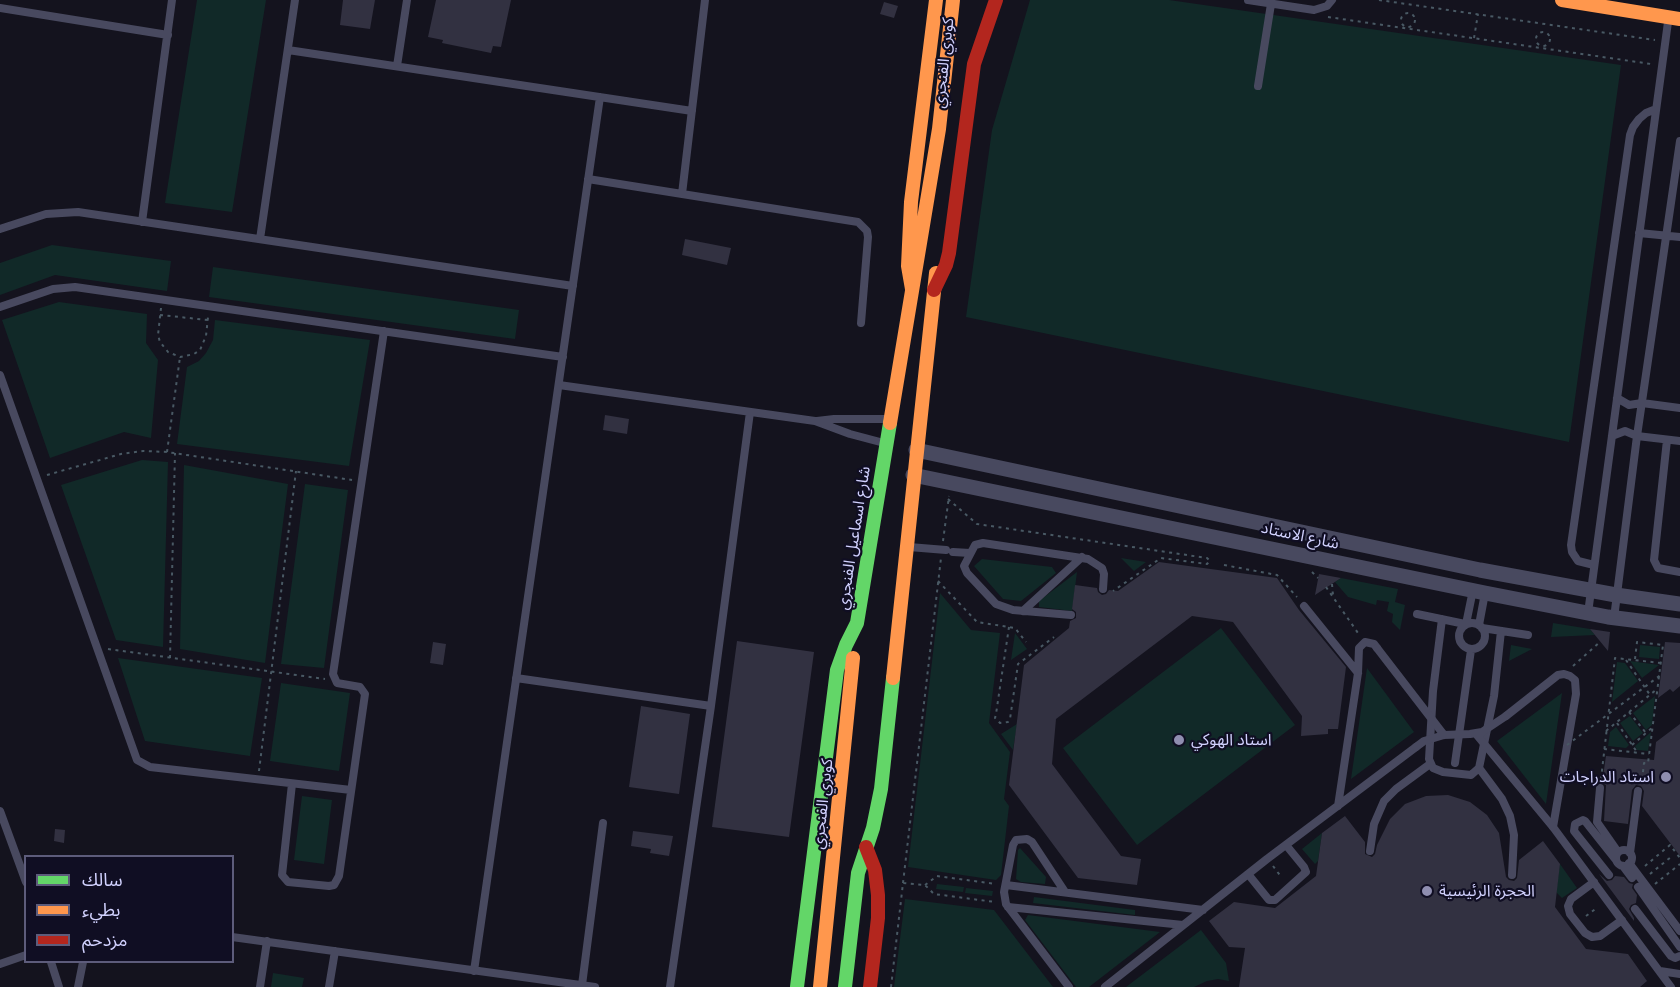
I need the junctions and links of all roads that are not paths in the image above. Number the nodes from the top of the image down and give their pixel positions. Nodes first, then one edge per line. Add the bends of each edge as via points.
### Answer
1 (172, 0) edge
2 (295, 0) edge
3 (407, 0) edge
4 (705, 0) edge
5 (936, 0) edge
6 (953, 0) edge
7 (996, 0) edge
8 (1248, 0) edge
9 (1332, 0) edge
10 (1562, 0) edge
11 (1271, 4) junction
12 (0, 8) edge
13 (979, 9) dead end
14 (1674, 18) edge
15 (168, 35) junction
16 (288, 50) junction
17 (968, 62) junction
18 (397, 66) junction
19 (1258, 86) dead end
20 (600, 97) junction
21 (1656, 109) junction
22 (692, 111) junction
23 (946, 130) junction
24 (1680, 141) edge
25 (588, 179) junction
26 (682, 194) junction
27 (142, 222) junction
28 (0, 229) edge
29 (1639, 233) junction
30 (1667, 236) junction
31 (1680, 237) edge
32 (260, 239) junction
33 (573, 286) junction
34 (912, 289) junction
35 (934, 290) junction
36 (0, 307) edge
37 (861, 323) dead end
38 (384, 331) junction
39 (563, 357) junction
40 (0, 375) edge
41 (559, 385) junction
42 (1617, 398) junction
43 (1642, 403) junction
44 (1680, 408) edge
45 (750, 412) junction
46 (890, 419) junction
47 (816, 421) junction
48 (1612, 436) junction
49 (1637, 436) junction
50 (1667, 440) junction
51 (1680, 441) edge
52 (886, 443) junction
53 (916, 450) junction
54 (914, 475) junction
55 (907, 547) junction
56 (970, 553) junction
57 (1082, 557) junction
58 (1594, 565) junction
59 (1680, 572) edge
60 (1103, 590) dead end
61 (1591, 590) junction
62 (1479, 592) junction
63 (1616, 595) junction
64 (1680, 604) edge
65 (1304, 606) road end
66 (1023, 611) junction
67 (1588, 613) junction
68 (1417, 614) dead end
69 (1071, 615) dead end
70 (1614, 618) junction
71 (1442, 619) junction
72 (857, 623) junction
73 (1466, 624) junction
74 (1481, 626) junction
75 (1680, 626) edge
76 (1502, 631) junction
77 (1528, 635) dead end
78 (1471, 650) junction
79 (1358, 673) junction
80 (516, 678) junction
81 (711, 706) junction
82 (1476, 734) junction
83 (1444, 735) junction
84 (1455, 763) dead end
85 (1430, 764) junction
86 (1479, 768) junction
87 (292, 784) junction
88 (1600, 788) road end
89 (351, 790) junction
90 (1638, 791) road end
91 (1338, 806) junction
92 (0, 810) edge
93 (603, 823) dead end
94 (1553, 826) junction
95 (1286, 845) junction
96 (866, 847) junction
97 (1370, 851) dead end
98 (1630, 853) junction
99 (1617, 856) junction
100 (1626, 865) junction
101 (1248, 874) junction
102 (1512, 875) dead end
103 (1609, 875) dead end
104 (24, 876) edge
105 (1632, 878) dead end
106 (1594, 882) junction
107 (1640, 884) junction
108 (1006, 885) junction
109 (1065, 892) junction
110 (1008, 907) junction
111 (1635, 909) dead end
112 (1203, 910) junction
113 (1622, 920) junction
114 (1183, 926) junction
115 (1680, 931) edge
116 (234, 937) edge
117 (267, 941) junction
118 (1680, 947) edge
119 (335, 951) junction
120 (24, 956) edge
121 (1680, 956) edge
122 (51, 963) edge
123 (83, 963) edge
124 (0, 964) edge
125 (474, 971) junction
126 (1660, 971) junction
127 (1680, 974) edge
128 (582, 985) junction
129 (59, 987) edge
130 (78, 987) edge
131 (260, 987) edge
132 (329, 987) edge
133 (595, 987) edge
134 (670, 987) edge
135 (797, 987) edge
136 (820, 987) edge
137 (845, 987) edge
138 (870, 987) edge
139 (1069, 987) edge
140 (1105, 987) edge
141 (1671, 987) edge

1 - 15 lane
2 - 16 lane
3 - 18 lane
4 - 22 lane
5 - 34 main road via 911,202 908,266
6 - 23 main road, كوبري الفنجري
7 - 17 main road
8 - 11 lane
9 - 11 lane via 1314,10
10 - 14 main road
11 - 19 lane
12 - 15 lane
13 - 17 main road
14 - 21 lane via 1665,41
15 - 27 lane
16 - 18 lane
16 - 32 lane
17 - 23 main road, كوبري الفنجري
17 - 35 main road via 949,253
18 - 20 lane
20 - 22 lane
20 - 25 lane
21 - 29 lane
21 - 58 lane via 1639,119 1630,135 1571,545 1578,561
22 - 26 lane
23 - 34 main road, شارع اسماعيل الفنجري
23 - 35 main road
24 - 30 lane
25 - 26 lane
25 - 33 lane
26 - 37 lane via 858,222 868,237
27 - 28 lane via 62,212
27 - 32 lane
29 - 30 lane
29 - 42 lane
30 - 31 lane
30 - 43 lane
32 - 33 lane
33 - 39 lane
34 - 46 main road, شارع اسماعيل الفنجري
35 - 53 main road
36 - 38 lane via 42,292 75,287
38 - 39 lane
38 - 89 lane via 333,674 334,681 360,687 364,693
39 - 41 lane
40 - 87 lane via 137,760 150,767
41 - 45 lane
41 - 80 lane
42 - 43 lane via 1629,405
42 - 48 lane
43 - 44 lane
43 - 49 lane
45 - 47 lane
45 - 81 lane
46 - 47 lane
46 - 52 main road, شارع اسماعيل الفنجري
47 - 52 lane
48 - 49 lane via 1625,431
48 - 58 lane
49 - 50 lane
49 - 63 lane
50 - 51 lane
50 - 59 lane via 1654,560 1658,568
52 - 72 main road, شارع اسماعيل الفنجري
53 - 54 main road
53 - 61 street, شارع الاستاد
54 - 55 main road
54 - 62 street, شارع الاستاد
55 - 56 lane
55 - 96 main road via 881,789
56 - 57 lane via 975,545 983,543
56 - 66 lane via 965,569 990,599 1000,607
57 - 60 lane via 1102,568
57 - 66 lane
58 - 61 lane
61 - 63 street, شارع الاستاد
61 - 67 lane
62 - 67 street, شارع الاستاد
62 - 73 lane
62 - 74 lane
63 - 64 street, شارع الاستاد
63 - 70 lane
65 - 79 lane
66 - 69 lane
67 - 70 street, شارع الاستاد
68 - 71 lane
70 - 75 street, شارع الاستاد
71 - 73 lane
71 - 85 lane via 1433,691
72 - 135 main road, شارع اسماعيل الفنجري via 837,670 834,688
72 - 136 main road, كوبري الفنجري
73 - 74 lane
73 - 78 lane via 1458,637
74 - 76 lane
74 - 78 lane via 1484,643
76 - 77 lane
76 - 86 lane
78 - 84 lane
79 - 83 lane, bridge via 1361,645 1370,642
79 - 91 lane
80 - 81 lane
80 - 125 lane
81 - 134 lane
82 - 83 lane, bridge
82 - 94 lane, bridge
82 - 94 lane, bridge via 1489,729 1551,679 1564,674 1575,681
83 - 91 lane, bridge via 1424,741
85 - 86 lane via 1438,771 1465,775
85 - 97 lane via 1384,801 1374,824
86 - 102 lane via 1510,816 1514,835
87 - 89 lane
87 - 89 lane via 282,870 288,882 329,886 338,881
88 - 99 lane via 1597,822
90 - 98 lane
91 - 95 lane
92 - 104 lane
93 - 128 lane
94 - 106 lane
95 - 101 lane
95 - 101 lane via 1306,870 1275,900 1269,900
96 - 137 main road via 855,892
96 - 138 main road via 875,870 878,895
98 - 99 lane via 1624,850
98 - 100 lane via 1632,858
99 - 100 lane
99 - 103 lane via 1585,821 1575,824 1574,831
100 - 105 lane
100 - 107 lane
101 - 112 lane
106 - 113 lane
106 - 113 lane via 1568,903 1577,923 1585,933 1596,937
107 - 115 lane
107 - 118 lane
108 - 109 lane
108 - 109 lane via 1013,845 1016,840 1027,838
108 - 110 lane via 1004,898
109 - 112 lane
110 - 114 lane
110 - 139 lane
111 - 121 lane via 1671,956
112 - 114 lane
113 - 126 lane
114 - 140 lane
116 - 117 lane
117 - 119 lane
117 - 131 lane
119 - 125 lane
119 - 132 lane
120 - 124 lane
122 - 129 lane
123 - 130 lane
125 - 128 lane
126 - 127 lane
126 - 141 lane
128 - 133 lane

